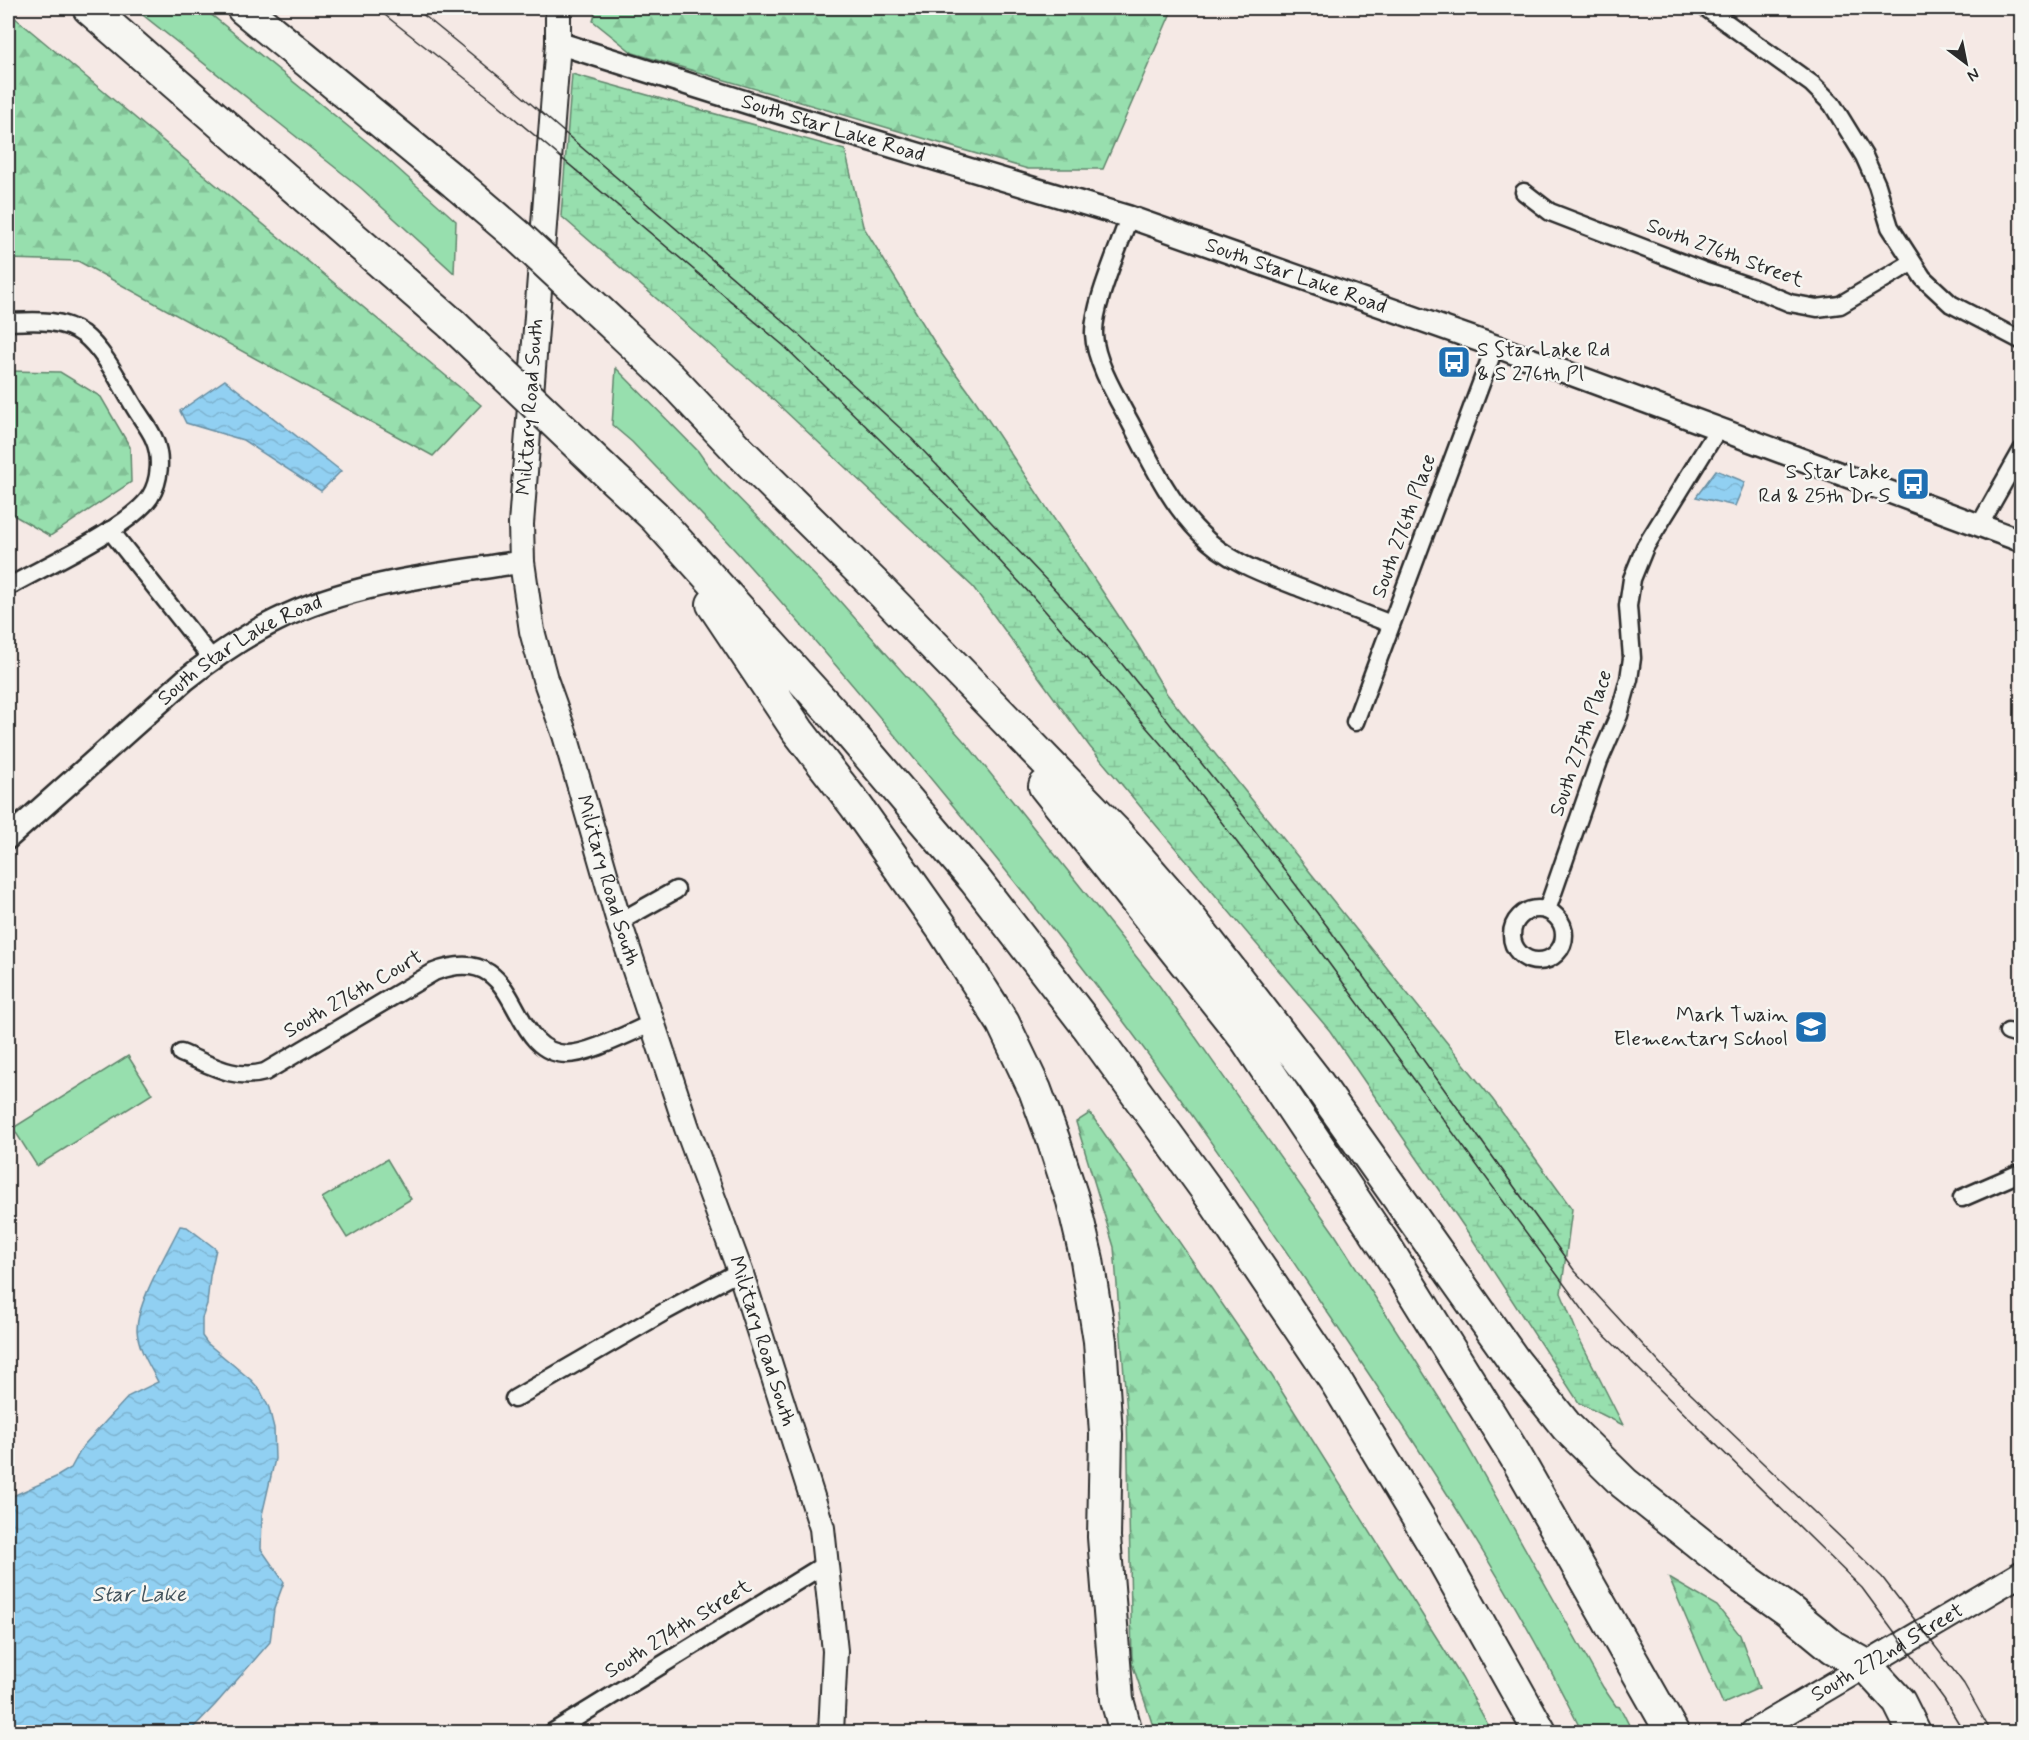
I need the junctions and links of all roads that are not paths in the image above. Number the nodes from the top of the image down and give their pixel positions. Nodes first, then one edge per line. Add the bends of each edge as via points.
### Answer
1 (89, 8) edge
2 (243, 8) edge
3 (558, 8) edge
4 (1706, 8) edge
5 (558, 43) junction
6 (1524, 192) dead end
7 (1129, 217) junction
8 (1911, 263) junction
9 (8, 322) edge
10 (2022, 341) edge
11 (1495, 346) junction
12 (1718, 429) junction
13 (2022, 450) edge
14 (654, 516) junction
15 (1979, 526) junction
16 (110, 530) junction
17 (2022, 541) edge
18 (522, 562) junction
19 (8, 587) edge
20 (1391, 624) junction
21 (938, 652) junction
22 (212, 658) junction
23 (1354, 722) dead end
24 (8, 838) edge
25 (676, 891) dead end
26 (1547, 910) dead end
27 (619, 922) junction
28 (653, 1023) junction
29 (181, 1053) dead end
30 (2022, 1172) edge
31 (1962, 1198) dead end
32 (740, 1271) junction
33 (514, 1399) dead end
34 (827, 1563) junction
35 (2022, 1573) edge
36 (1865, 1665) junction
37 (1666, 1722) edge
38 (553, 1732) edge
39 (831, 1732) edge
40 (1126, 1732) edge
41 (1540, 1732) edge
42 (1753, 1732) edge
43 (1914, 1732) edge

1 - 14 highway, bridge via 452,324
2 - 21 highway, bridge via 519,237 671,379
3 - 5 main road, Military Road South
4 - 8 street via 1812,84 1832,104 1864,156 1890,227
5 - 7 street, South Star Lake Road
5 - 18 main road, Military Road South via 522,503
6 - 8 street, South 276th Street via 1550,212 1808,307 1840,305
7 - 11 street, South Star Lake Road
7 - 20 street via 1096,313 1094,335 1117,396 1163,484 1185,516 1215,547 1263,574
8 - 10 street via 1951,304
9 - 16 street via 47,321 83,334 97,348 154,439 159,470 150,496
11 - 12 street, South Star Lake Road
11 - 20 street, South 276th Place
12 - 15 street, South Star Lake Road
12 - 26 street, South 275th Place via 1645,547 1632,579 1628,606 1632,658 1629,679
13 - 15 street
14 - 40 highway via 798,731 943,929 1003,1023 1035,1090 1073,1201 1100,1341 1106,1434 1105,1549 1117,1700
14 - 41 highway via 838,719 975,880 1200,1179 1337,1383
15 - 17 street, South Star Lake Road
16 - 19 street
16 - 22 street
18 - 22 street, South Star Lake Road via 407,580 313,604 278,619
18 - 27 main road, Military Road South via 532,631
20 - 23 street, South 276th Place
21 - 36 highway via 1117,834 1185,912 1313,1077 1514,1361 1567,1427 1624,1483 1833,1647
21 - 37 highway via 1247,1040 1387,1249 1516,1457
22 - 24 street, South Star Lake Road
25 - 27 street
27 - 28 main road, Military Road South
28 - 29 street, South 276th Court via 582,1052 557,1052 534,1039 498,979 477,968 452,965 265,1072 237,1075
28 - 32 main road, Military Road South
30 - 31 street
32 - 33 street
32 - 34 main road, Military Road South via 822,1528
34 - 38 street, South 274th Street
34 - 39 main road, Military Road South via 835,1651
35 - 36 main road, South 272nd Street
36 - 42 main road, South 272nd Street
36 - 43 highway via 1899,1702

